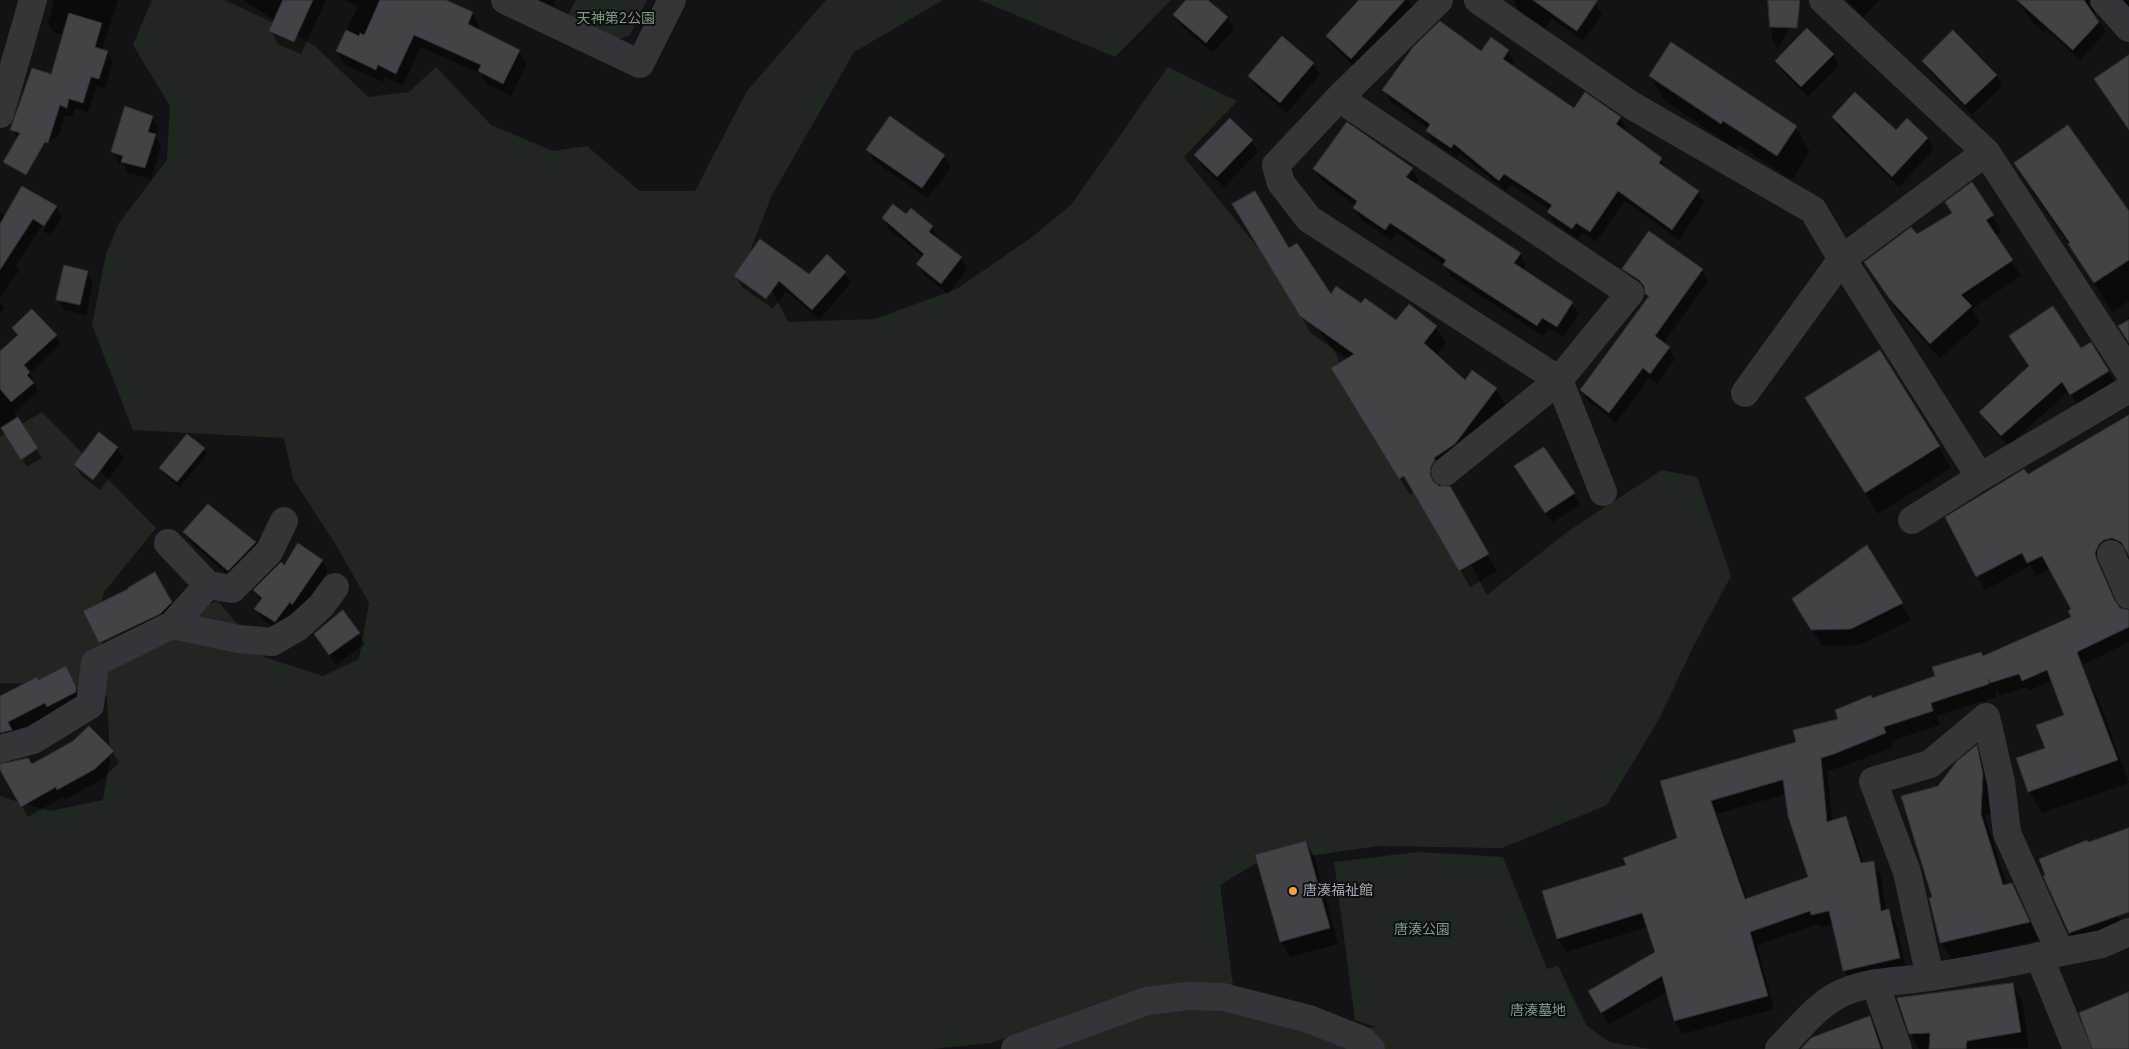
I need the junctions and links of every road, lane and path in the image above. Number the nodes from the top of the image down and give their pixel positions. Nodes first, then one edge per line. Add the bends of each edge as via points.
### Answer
1 (33, 0) edge
2 (506, 0) edge
3 (672, 0) edge
4 (1439, 0) edge
5 (1478, 0) edge
6 (1823, 0) edge
7 (2104, 0) edge
8 (2129, 28) edge
9 (1339, 98) junction
10 (0, 114) edge
11 (1986, 152) junction
12 (1842, 259) junction
13 (2129, 372) edge
14 (1559, 380) junction
15 (2129, 389) edge
16 (1745, 394) dead end
17 (1445, 472) dead end
18 (1980, 477) junction
19 (1603, 492) dead end
20 (1912, 520) dead end
21 (284, 521) dead end
22 (168, 543) dead end
23 (2111, 554) dead end
24 (208, 585) junction
25 (335, 587) dead end
26 (2129, 594) edge
27 (172, 625) junction
28 (0, 749) edge
29 (2129, 932) edge
30 (2050, 954) junction
31 (1930, 977) junction
32 (1874, 983) junction
33 (1015, 1049) edge
34 (1371, 1049) edge
35 (1779, 1049) edge
36 (1898, 1049) edge
37 (2077, 1049) edge

1 - 10 street
2 - 3 street via 640,64
4 - 9 street
5 - 12 street via 1632,105 1813,210
6 - 11 street
7 - 8 street
9 - 14 street via 1276,165 1281,183 1309,219
9 - 14 street via 1630,293
11 - 12 street
11 - 13 street
12 - 16 street
12 - 18 street
14 - 17 street
14 - 19 street
15 - 18 street
18 - 20 street
21 - 24 street via 269,552 232,589
22 - 24 street
23 - 26 street
24 - 27 street
25 - 27 street via 321,606 298,627 272,642 239,639
27 - 28 street via 95,663 90,705 33,740
29 - 30 street via 2102,944
30 - 31 street
30 - 31 street via 2008,833 2001,782 1986,717 1930,764 1873,781 1907,872
30 - 37 street
31 - 32 street
32 - 35 street via 1838,995 1822,1006
32 - 36 street
33 - 34 street via 1147,1001 1187,996 1222,998 1309,1019 1362,1040

